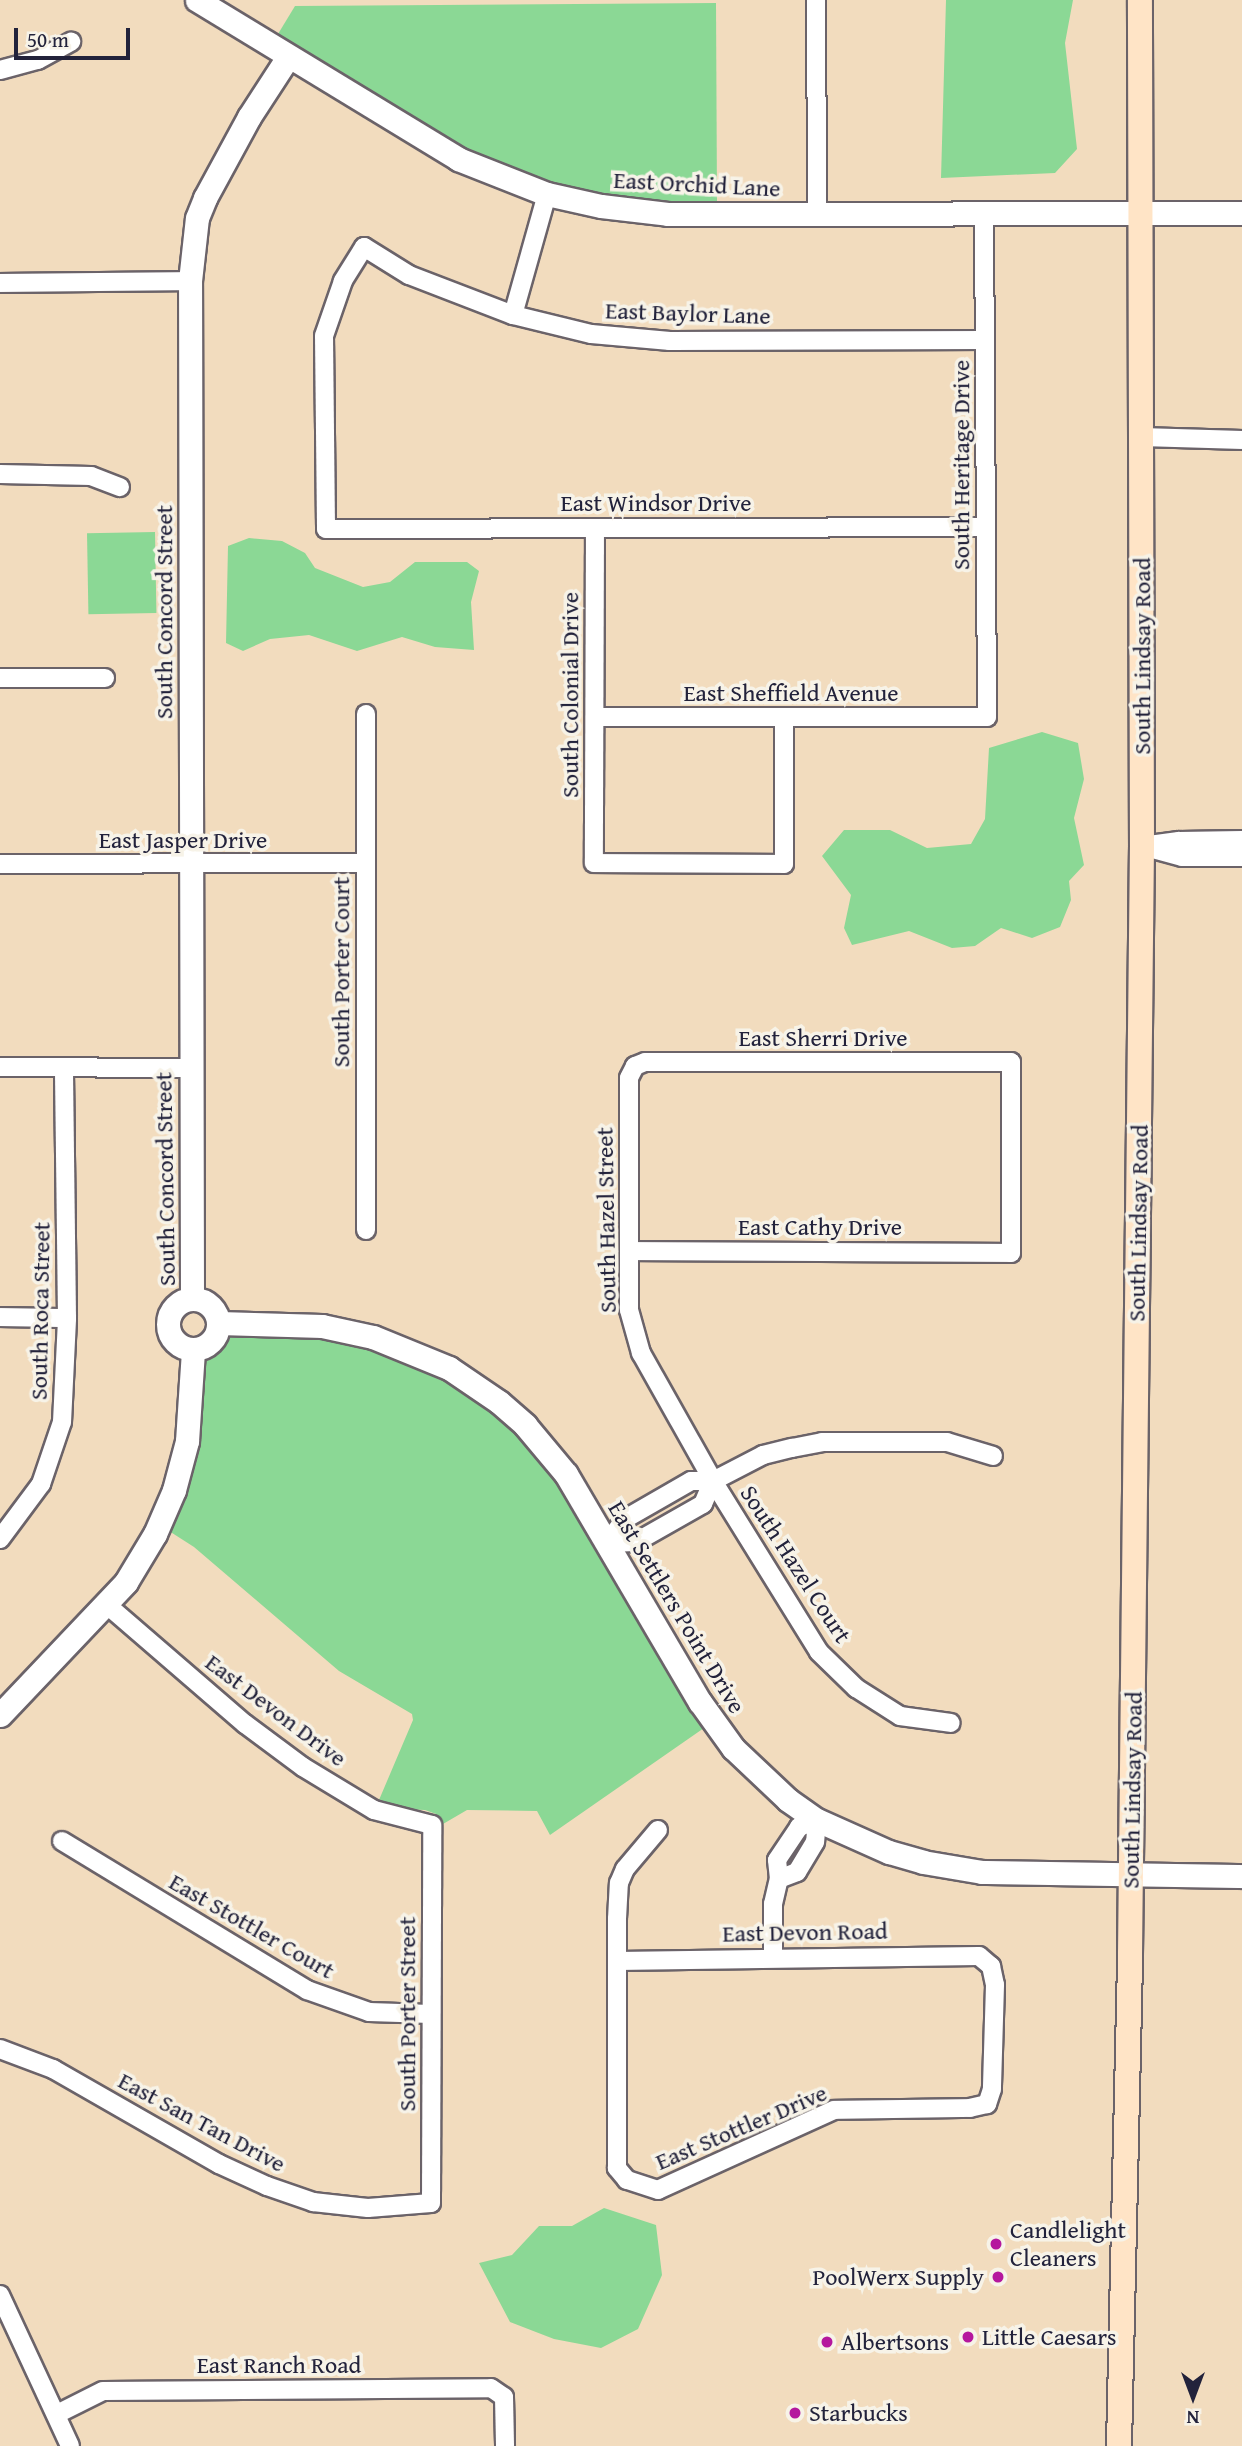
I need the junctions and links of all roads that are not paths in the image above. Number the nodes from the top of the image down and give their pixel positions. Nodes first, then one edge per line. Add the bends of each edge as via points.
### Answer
1 (197, 0) edge
2 (816, 0) edge
3 (1140, 0) edge
4 (71, 42) dead end
5 (288, 57) junction
6 (0, 70) edge
7 (547, 194) junction
8 (984, 212) junction
9 (1141, 213) junction
10 (1242, 213) edge
11 (817, 215) junction
12 (190, 281) junction
13 (0, 283) edge
14 (513, 315) junction
15 (985, 340) junction
16 (1142, 437) junction
17 (1242, 440) edge
18 (0, 474) edge
19 (120, 487) dead end
20 (986, 527) junction
21 (595, 528) junction
22 (326, 529) joint
23 (0, 678) edge
24 (104, 678) dead end
25 (366, 714) dead end
26 (596, 717) junction
27 (785, 717) junction
28 (987, 717) joint
29 (1242, 840) edge
30 (1142, 846) junction
31 (1242, 857) edge
32 (366, 863) junction
33 (0, 864) edge
34 (190, 866) junction
35 (635, 1066) joint
36 (0, 1067) edge
37 (64, 1067) junction
38 (190, 1068) junction
39 (366, 1230) dead end
40 (629, 1251) junction
41 (1011, 1252) joint
42 (192, 1299) junction
43 (0, 1317) edge
44 (67, 1318) junction
45 (219, 1323) junction
46 (192, 1350) junction
47 (993, 1456) dead end
48 (713, 1481) junction
49 (0, 1539) edge
50 (607, 1543) junction
51 (106, 1604) junction
52 (0, 1715) edge
53 (951, 1723) dead end
54 (817, 1819) junction
55 (432, 1825) joint
56 (658, 1829) dead end
57 (62, 1841) dead end
58 (1130, 1875) junction
59 (1242, 1876) edge
60 (773, 1957) junction
61 (617, 1961) junction
62 (431, 2014) junction
63 (0, 2049) edge
64 (987, 2104) joint
65 (431, 2203) joint
66 (0, 2295) edge
67 (57, 2414) junction
68 (70, 2446) edge
69 (505, 2446) edge
70 (1119, 2446) edge

1 - 5 street
2 - 11 street
3 - 9 main road, South Lindsay Road
4 - 6 street via 38,60
5 - 7 street, East Orchid Lane via 458,159
5 - 12 street, South Concord Street via 205,198 197,218
7 - 11 street, East Orchid Lane via 658,214
7 - 14 street
8 - 9 street, East Orchid Lane
8 - 11 street, East Orchid Lane
8 - 15 street, South Heritage Drive
9 - 10 street, East Orchid Lane
9 - 16 main road, South Lindsay Road
12 - 13 street
12 - 34 street, South Concord Street
14 - 15 street, East Baylor Lane via 591,334 670,341
14 - 22 street, East Baylor Lane via 409,275 364,247 343,281 324,336
15 - 20 street, South Heritage Drive
16 - 17 street
16 - 30 main road, South Lindsay Road
18 - 19 street via 91,476
20 - 21 street, East Windsor Drive
20 - 28 street, South Heritage Drive
21 - 22 street, East Windsor Drive
21 - 26 street, South Colonial Drive
23 - 24 street
25 - 32 street, South Porter Court
26 - 27 street, East Sheffield Avenue
26 - 27 street, South Colonial Drive via 594,863 785,864
27 - 28 street, East Sheffield Avenue
29 - 30 street
30 - 31 street via 1182,857
30 - 58 main road, South Lindsay Road
32 - 34 street, East Jasper Drive
32 - 39 street, South Porter Court
33 - 34 street, East Jasper Drive
34 - 38 street, South Concord Street
35 - 40 street, South Hazel Street via 629,1078
35 - 41 street, East Sherri Drive via 645,1062 1011,1062
36 - 37 street
37 - 38 street
37 - 44 street, South Roca Street
38 - 42 street, South Concord Street
40 - 41 street, East Cathy Drive
40 - 48 street, South Hazel Street via 629,1310 641,1353
42 - 45 street via 213,1308
42 - 46 street via 176,1305 167,1320 176,1344
43 - 44 street
44 - 49 street, South Roca Street via 62,1422 41,1484
45 - 46 street via 209,1345
45 - 50 street, East Settlers Point Drive via 352,1331 396,1344 449,1368 499,1402 532,1432 566,1474
46 - 51 street via 187,1441 174,1490 141,1559
47 - 48 street via 947,1442 822,1442 763,1455
48 - 50 street via 691,1481 625,1519
48 - 50 street via 703,1504 636,1542
48 - 53 street, South Hazel Court via 820,1651 856,1688 900,1716
50 - 54 street, East Settlers Point Drive via 721,1732 757,1773
51 - 52 street
51 - 55 street, East Devon Drive via 244,1724 303,1767 374,1810
54 - 58 street, East Settlers Point Drive via 889,1852 947,1867
54 - 60 street via 799,1828 777,1860
55 - 62 street, South Porter Street
56 - 61 street via 619,1883
57 - 62 street, East Stottler Court via 307,1990 369,2012
58 - 59 street, East Settlers Point Drive
58 - 70 main road, South Lindsay Road
60 - 61 street, East Devon Road
60 - 64 street, East Devon Road via 979,1956 991,1966 995,1985 992,2089
61 - 64 street, East Stottler Drive via 617,2168 639,2186 658,2190 675,2184 834,2110
62 - 65 street, South Porter Street
63 - 65 street, East San Tan Drive via 53,2069 219,2164 267,2186 313,2202 368,2208
66 - 67 street
67 - 68 street
67 - 69 street, East Ranch Road via 103,2391 491,2388 504,2397

